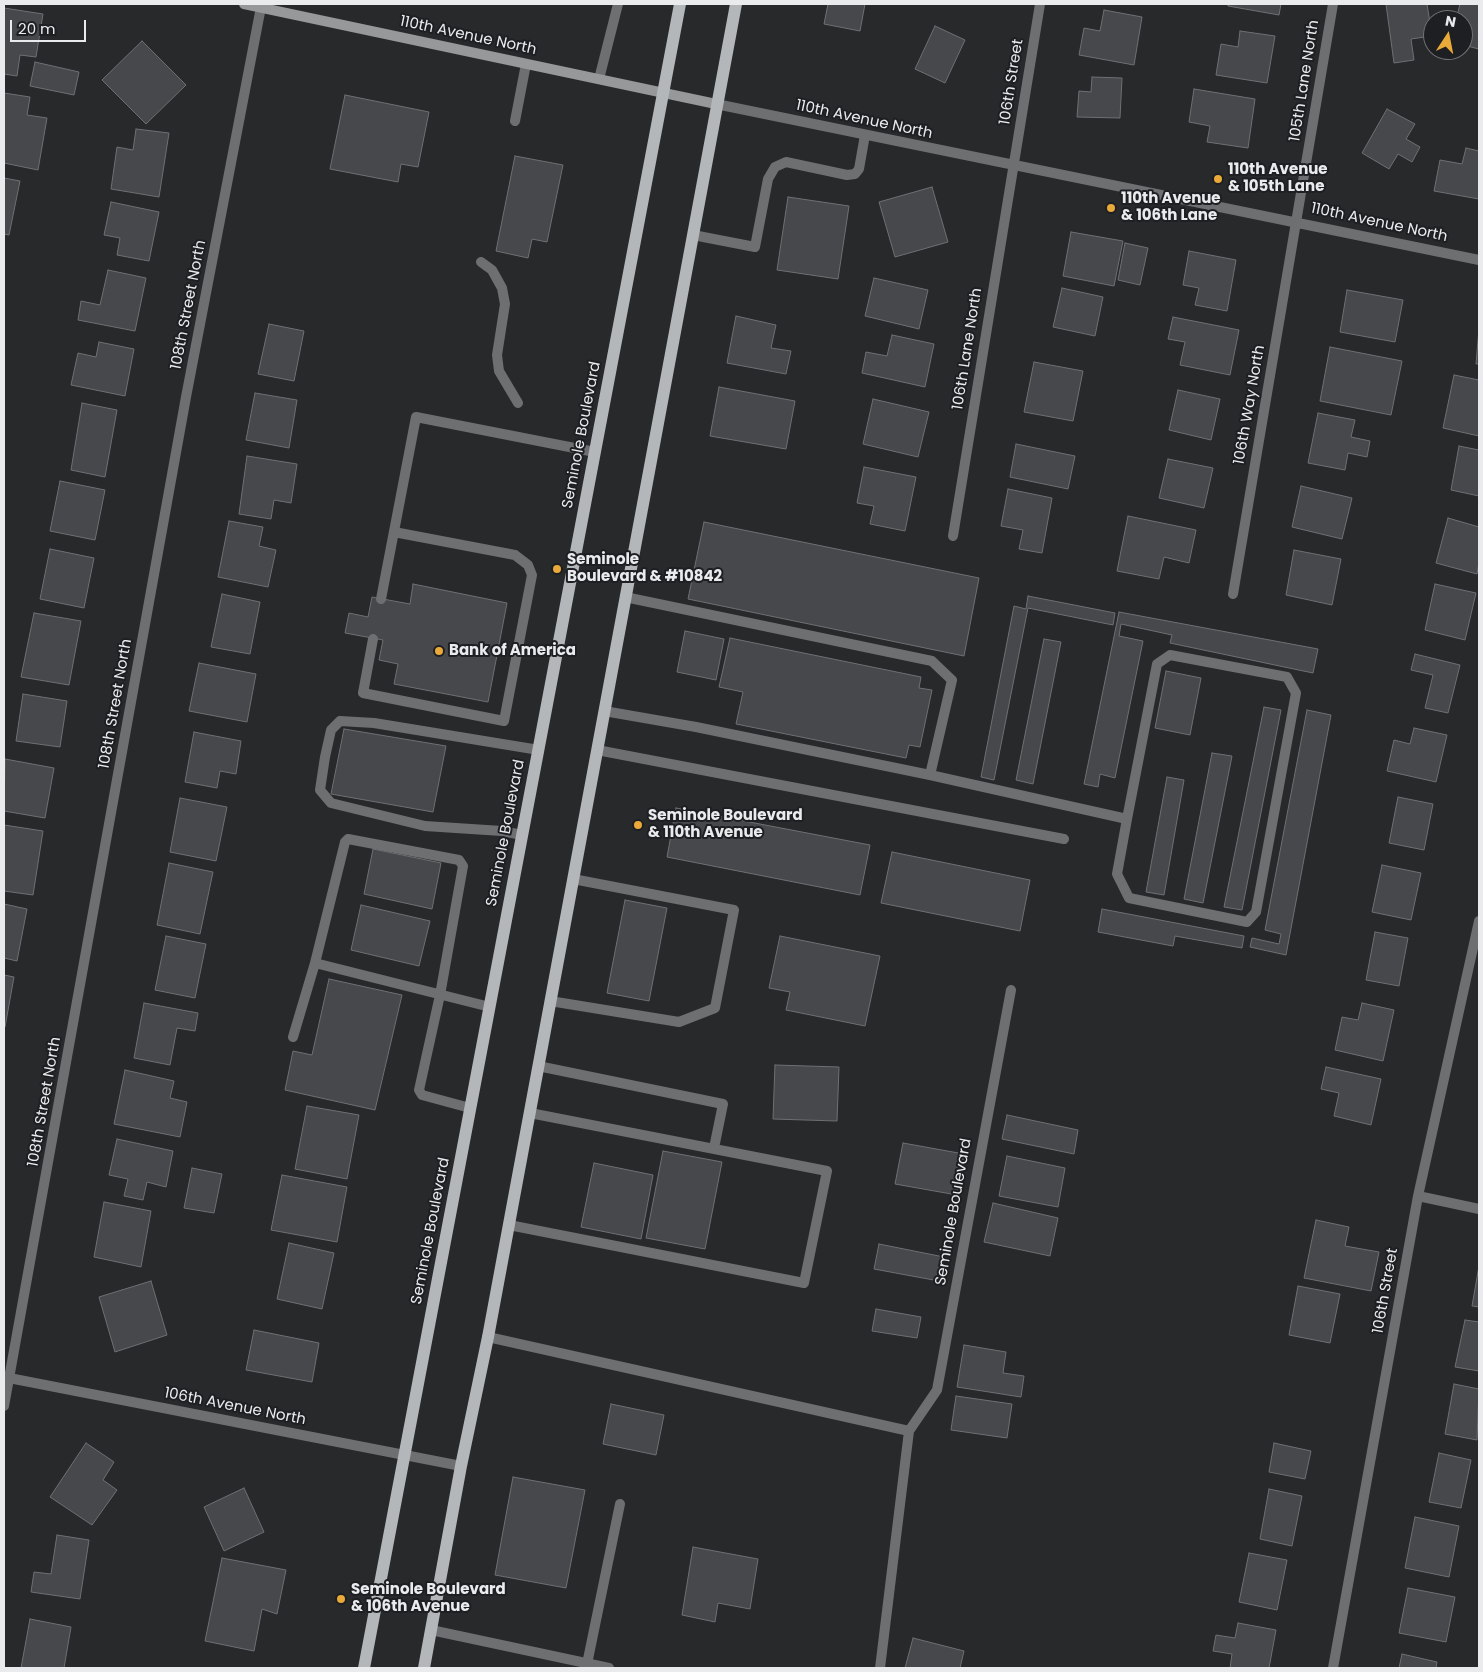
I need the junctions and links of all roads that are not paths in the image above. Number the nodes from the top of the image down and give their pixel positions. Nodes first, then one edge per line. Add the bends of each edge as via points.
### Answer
1 (244, 4) edge
2 (618, 4) edge
3 (680, 4) edge
4 (736, 4) edge
5 (1040, 4) edge
6 (1333, 4) edge
7 (260, 7) junction
8 (526, 64) junction
9 (599, 79) junction
10 (664, 93) junction
11 (716, 104) junction
12 (515, 121) dead end
13 (865, 135) junction
14 (1014, 166) junction
15 (1298, 222) junction
16 (692, 235) junction
17 (1479, 260) edge
18 (481, 262) dead end
19 (518, 404) dead end
20 (595, 452) junction
21 (394, 532) junction
22 (953, 536) dead end
23 (1233, 594) dead end
24 (625, 597) junction
25 (381, 599) dead end
26 (373, 639) dead end
27 (604, 711) junction
28 (538, 750) junction
29 (597, 750) junction
30 (930, 776) junction
31 (1127, 819) junction
32 (522, 835) junction
33 (1064, 839) dead end
34 (573, 879) junction
35 (1479, 921) edge
36 (315, 963) junction
37 (1011, 990) dead end
38 (440, 995) junction
39 (550, 1001) junction
40 (490, 1007) junction
41 (293, 1037) dead end
42 (538, 1066) junction
43 (470, 1108) junction
44 (530, 1113) junction
45 (714, 1148) junction
46 (1418, 1196) junction
47 (1479, 1209) edge
48 (509, 1225) junction
49 (488, 1337) junction
50 (6, 1377) edge
51 (4, 1406) edge
52 (908, 1431) junction
53 (404, 1455) junction
54 (461, 1466) junction
55 (620, 1504) dead end
56 (431, 1630) junction
57 (587, 1664) junction
58 (364, 1668) edge
59 (424, 1668) edge
60 (609, 1668) edge
61 (880, 1668) edge
62 (1333, 1668) edge

1 - 7 street, 110th Avenue North
2 - 9 street
3 - 10 main road, Seminole Boulevard
4 - 11 main road
5 - 14 street, 106th Street
6 - 15 street, 105th Lane North
7 - 8 street, 110th Avenue North
7 - 50 street, 108th Street North
8 - 9 street, 110th Avenue North
8 - 12 street
9 - 10 street, 110th Avenue North
10 - 11 street, 110th Avenue North
10 - 20 main road, Seminole Boulevard
11 - 13 street, 110th Avenue North
11 - 16 main road
13 - 14 street, 110th Avenue North
13 - 16 street via 859,169 855,174 786,162 774,167 768,179 755,248
14 - 15 street, 110th Avenue North
14 - 22 street, 106th Lane North
15 - 17 street, 110th Avenue North
15 - 23 street, 106th Way North
16 - 24 main road
18 - 19 street via 492,270 502,288 505,304 497,355 499,371
20 - 21 street via 416,417
20 - 28 main road, Seminole Boulevard
21 - 25 street
21 - 26 street via 515,556 528,565 532,575 504,721 363,693
24 - 27 main road
24 - 30 street via 932,661 952,680
27 - 29 main road
27 - 30 street
28 - 32 main road, Seminole Boulevard
28 - 32 street via 374,723 340,721 331,730 324,756 320,790 331,803 424,826
29 - 33 street
29 - 34 main road
30 - 31 street
31 - 31 street via 1117,874 1129,898 1247,922 1256,912 1296,693 1288,678 1170,655 1157,664
32 - 40 main road, Seminole Boulevard
34 - 39 main road
34 - 39 street via 734,910 715,1008 679,1022
35 - 46 street, 106th Street
36 - 38 street
36 - 38 street via 348,839 459,860 463,866
36 - 41 street
37 - 52 street, Seminole Boulevard via 938,1390
38 - 40 street
38 - 43 street via 418,1090 422,1095
39 - 42 main road
40 - 43 main road, Seminole Boulevard
42 - 44 main road
42 - 45 street via 723,1104
43 - 53 main road, Seminole Boulevard
44 - 45 street
44 - 48 main road
45 - 48 street via 827,1171 804,1284
46 - 47 street
46 - 62 street, 106th Street
48 - 49 main road
49 - 52 street
49 - 54 main road
50 - 51 street, 108th Street North
50 - 53 street, 106th Avenue North
52 - 61 street, Seminole Boulevard
53 - 54 street, 106th Avenue North
53 - 58 main road, Seminole Boulevard
54 - 56 main road
55 - 57 street
56 - 57 street
56 - 59 main road
57 - 60 street

